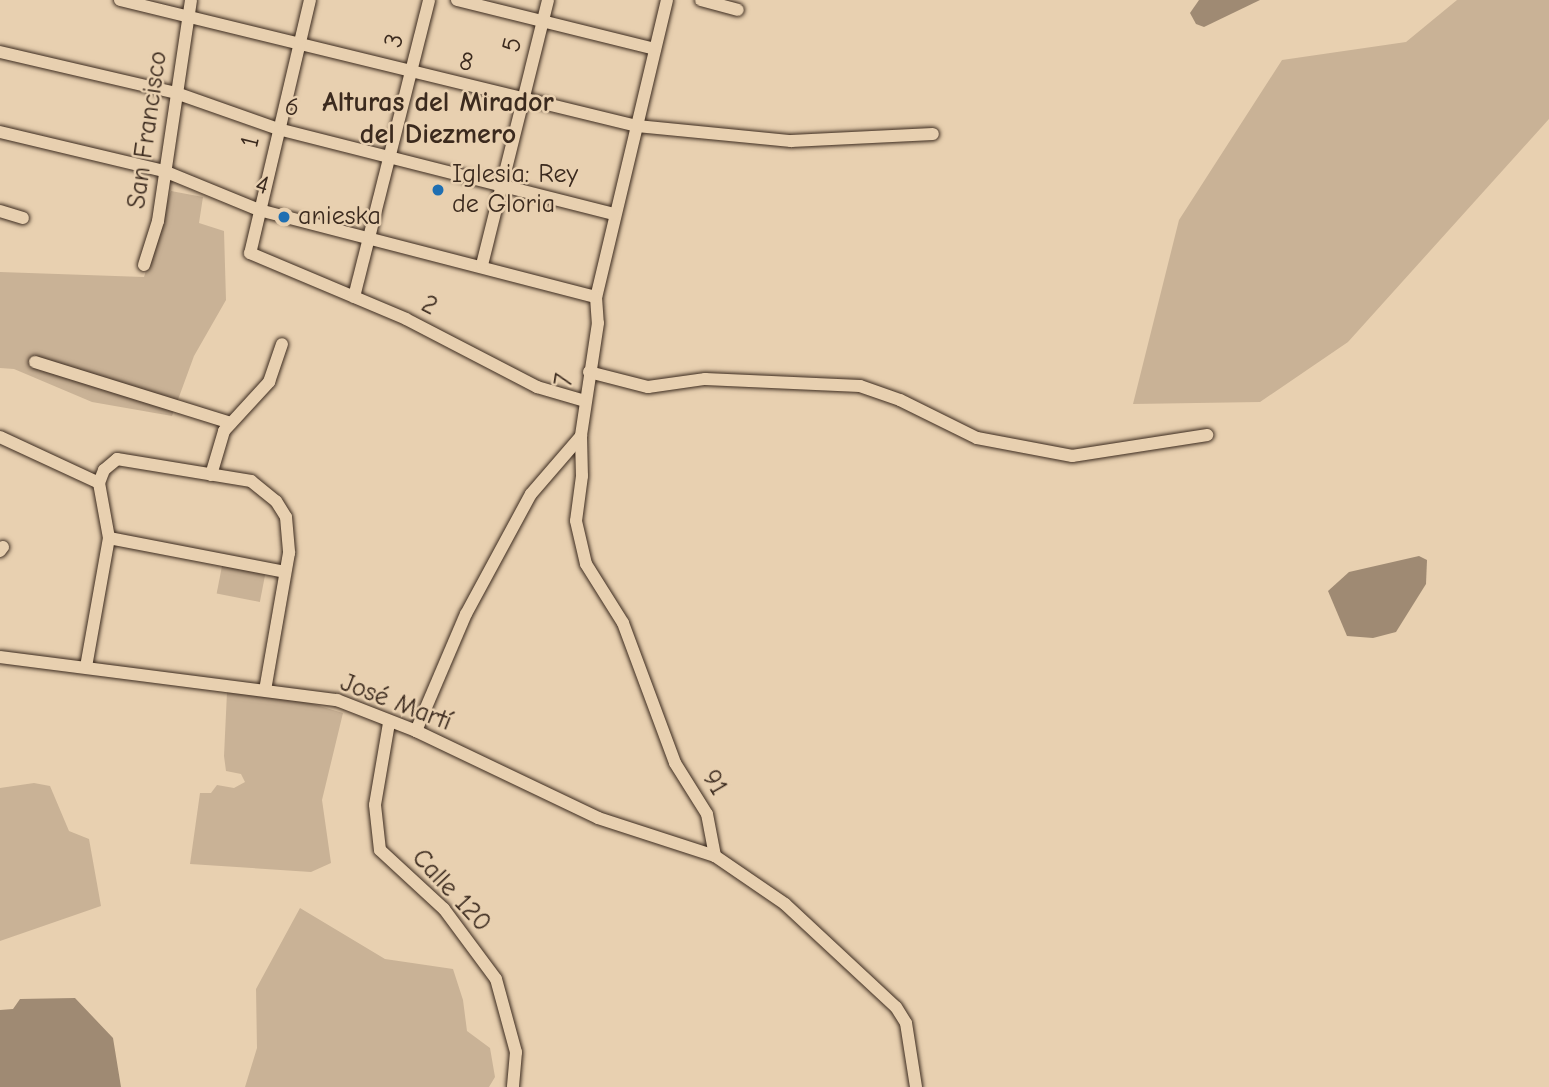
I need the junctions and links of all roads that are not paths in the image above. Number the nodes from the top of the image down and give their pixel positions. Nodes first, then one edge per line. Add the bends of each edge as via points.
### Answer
1 (120, 0) edge
2 (191, 0) edge
3 (310, 0) edge
4 (429, 0) edge
5 (457, 0) edge
6 (548, 0) edge
7 (667, 0) edge
8 (701, 0) edge
9 (737, 10) dead end
10 (188, 17) junction
11 (542, 22) junction
12 (299, 45) junction
13 (655, 49) junction
14 (0, 52) edge
15 (411, 73) junction
16 (176, 93) junction
17 (522, 99) junction
18 (637, 126) junction
19 (278, 129) junction
20 (0, 132) edge
21 (933, 134) dead end
22 (390, 157) junction
23 (164, 170) junction
24 (502, 185) junction
25 (259, 209) junction
26 (0, 211) edge
27 (614, 214) junction
28 (23, 218) dead end
29 (369, 236) junction
30 (250, 253) joint
31 (144, 265) dead end
32 (482, 265) junction
33 (355, 297) junction
34 (596, 297) junction
35 (282, 344) dead end
36 (35, 362) dead end
37 (589, 372) junction
38 (585, 401) junction
39 (231, 423) junction
40 (1207, 435) dead end
41 (581, 436) junction
42 (0, 437) edge
43 (211, 475) junction
44 (99, 483) junction
45 (109, 538) junction
46 (285, 572) junction
47 (0, 657) edge
48 (86, 667) junction
49 (265, 690) junction
50 (389, 723) junction
51 (416, 731) junction
52 (715, 856) junction
53 (513, 1087) edge
54 (916, 1087) edge

1 - 10 street, 8
2 - 10 street, San Francisco
3 - 12 street, 1
4 - 15 street, 3
5 - 11 street
6 - 11 street, 5
7 - 13 street, 7
8 - 9 street
10 - 12 street, 8
10 - 16 street, San Francisco
11 - 13 street
11 - 17 street, 5
12 - 15 street, 8
12 - 19 street, 1
13 - 18 street, 7
14 - 16 street, 6
15 - 17 street, 8
15 - 22 street, 3
16 - 19 street, 6
16 - 23 street, San Francisco
17 - 18 street, 8
17 - 24 street, 5
18 - 21 street, 8 via 791,141
18 - 27 street, 7
19 - 22 street, 6
19 - 25 street, 1
20 - 23 street, 4
22 - 24 street, 6
22 - 29 street, 3
23 - 25 street, 4
23 - 31 street, San Francisco via 158,221
24 - 27 street, 6
24 - 32 street, 5
25 - 29 street, 4
25 - 30 street, 1
26 - 28 street
27 - 34 street, 7
29 - 32 street, 4
29 - 33 street, 3
30 - 33 street, 2
32 - 34 street, 4
33 - 38 street, 2 via 537,387
34 - 37 street, 7 via 598,323
35 - 39 street via 269,382
36 - 39 street
37 - 38 street, 7
37 - 40 street via 648,387 705,379 860,386 900,400 976,438 1072,456
38 - 41 street, 7
39 - 43 street via 217,443
41 - 51 street via 531,494 466,614
41 - 52 street, 91 via 576,522 586,564 623,623 676,763 707,814
42 - 44 street
43 - 44 street via 117,459 104,470
43 - 46 street via 251,481 276,501 286,517 289,553
44 - 45 street
45 - 46 street
45 - 48 street
46 - 49 street
47 - 48 street, José Martí
48 - 49 street, José Martí
49 - 50 street, José Martí via 337,700
50 - 51 street, José Martí
50 - 53 street, Calle 120 via 375,805 380,850 451,917 496,979 516,1052
51 - 52 street, José Martí via 598,818
52 - 54 street via 785,904 896,1007 906,1023

